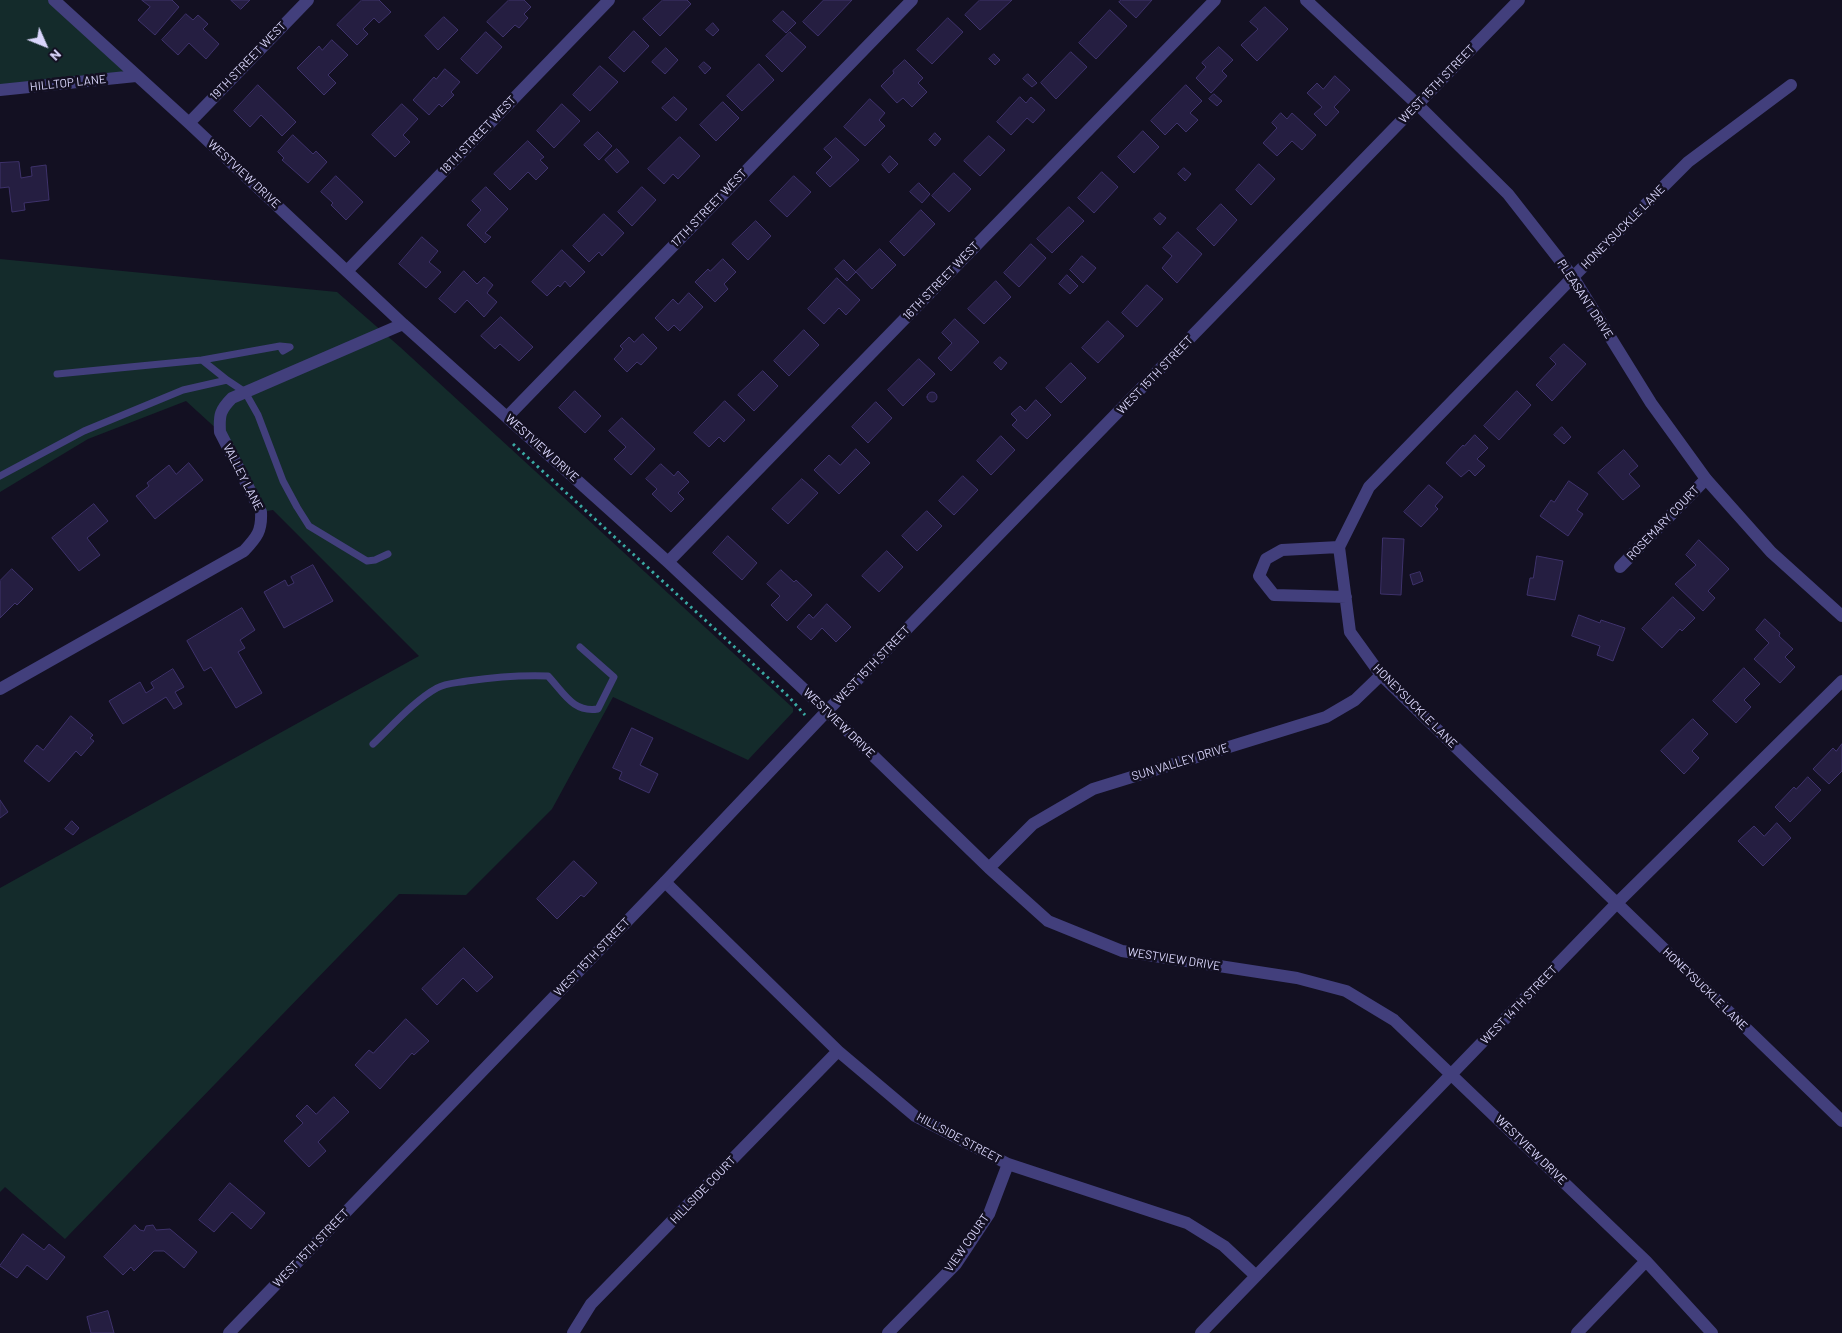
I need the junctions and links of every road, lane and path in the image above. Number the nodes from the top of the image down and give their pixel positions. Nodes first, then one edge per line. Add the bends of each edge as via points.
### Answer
1 (54, 0) edge
2 (308, 0) edge
3 (610, 0) edge
4 (912, 0) edge
5 (1215, 0) edge
6 (1306, 0) edge
7 (1519, 0) edge
8 (136, 76) junction
9 (1791, 85) dead end
10 (0, 90) edge
11 (1418, 105) junction
12 (189, 122) junction
13 (348, 270) junction
14 (1573, 277) junction
15 (403, 324) junction
16 (280, 346) dead end
17 (202, 360) junction
18 (57, 374) dead end
19 (227, 380) junction
20 (245, 392) junction
21 (507, 417) junction
22 (510, 441) dead end
23 (0, 476) edge
24 (1706, 479) junction
25 (1339, 547) junction
26 (388, 554) dead end
27 (668, 562) junction
28 (1620, 567) dead end
29 (1346, 596) junction
30 (1842, 616) edge
31 (580, 647) dead end
32 (1381, 675) junction
33 (1842, 681) edge
34 (0, 689) edge
35 (827, 711) junction
36 (814, 725) junction
37 (373, 744) dead end
38 (989, 868) junction
39 (665, 882) junction
40 (1617, 903) junction
41 (838, 1051) junction
42 (1452, 1074) junction
43 (1842, 1121) edge
44 (1008, 1164) junction
45 (1646, 1261) junction
46 (1256, 1276) junction
47 (229, 1333) edge
48 (573, 1333) edge
49 (888, 1333) edge
50 (1201, 1333) edge
51 (1577, 1333) edge
52 (1712, 1333) edge

1 - 8 street, WESTVIEW DRIVE
2 - 12 street, 19TH STREET WEST
3 - 13 street, 18TH STREET WEST
4 - 21 street, 17TH STREET WEST
5 - 27 street, 16TH STREET WEST
6 - 11 street, PLEASANT DRIVE
7 - 11 street, WEST 15TH STREET
8 - 10 street, HILLTOP LANE
8 - 12 street, WESTVIEW DRIVE
9 - 14 street, HONEYSUCKLE LANE via 1688,162
11 - 14 street, PLEASANT DRIVE via 1508,194
11 - 35 street, WEST 15TH STREET
12 - 13 street, WESTVIEW DRIVE
13 - 15 street, WESTVIEW DRIVE
14 - 24 street, PLEASANT DRIVE via 1651,404
14 - 25 street, HONEYSUCKLE LANE via 1369,488
15 - 20 street, VALLEY LANE
15 - 21 street, WESTVIEW DRIVE
16 - 17 lane
17 - 18 lane
17 - 19 lane
19 - 20 lane
19 - 23 lane via 183,390 84,430
20 - 26 lane via 258,415 284,481 309,526 367,560
20 - 34 street, VALLEY LANE via 223,407 219,418 220,432 262,512 262,525 256,539 244,551
21 - 27 street, WESTVIEW DRIVE
22 - 36 path via 788,696
24 - 28 street, ROSEMARY COURT
24 - 30 street, PLEASANT DRIVE via 1771,552
25 - 29 street, HONEYSUCKLE LANE
25 - 29 street via 1282,550 1266,559 1259,576 1274,595
27 - 35 street, WESTVIEW DRIVE
29 - 32 street, HONEYSUCKLE LANE via 1350,632
31 - 37 lane via 614,677 598,709 581,709 548,676 501,677 444,684
32 - 38 street, SUN VALLEY DRIVE via 1355,700 1326,717 1093,789 1033,824
32 - 40 street, HONEYSUCKLE LANE
33 - 40 street, WEST 14TH STREET
35 - 36 street, WEST 15TH STREET
35 - 38 street, WESTVIEW DRIVE
36 - 39 street, WEST 15TH STREET
38 - 42 street, WESTVIEW DRIVE via 1048,921 1122,951 1297,978 1346,991 1394,1020
39 - 41 street, HILLSIDE STREET
39 - 47 street, WEST 15TH STREET
40 - 42 street, WEST 14TH STREET
40 - 43 street, HONEYSUCKLE LANE
41 - 44 street, HILLSIDE STREET via 915,1116
41 - 48 street, HILLSIDE COURT via 592,1304
42 - 45 street, WESTVIEW DRIVE
42 - 46 street, WEST 14TH STREET
44 - 46 street, HILLSIDE STREET via 1187,1223 1224,1246
44 - 49 street, VIEW COURT via 988,1214 956,1264
45 - 51 street
45 - 52 street, WESTVIEW DRIVE
46 - 50 street, WEST 14TH STREET

